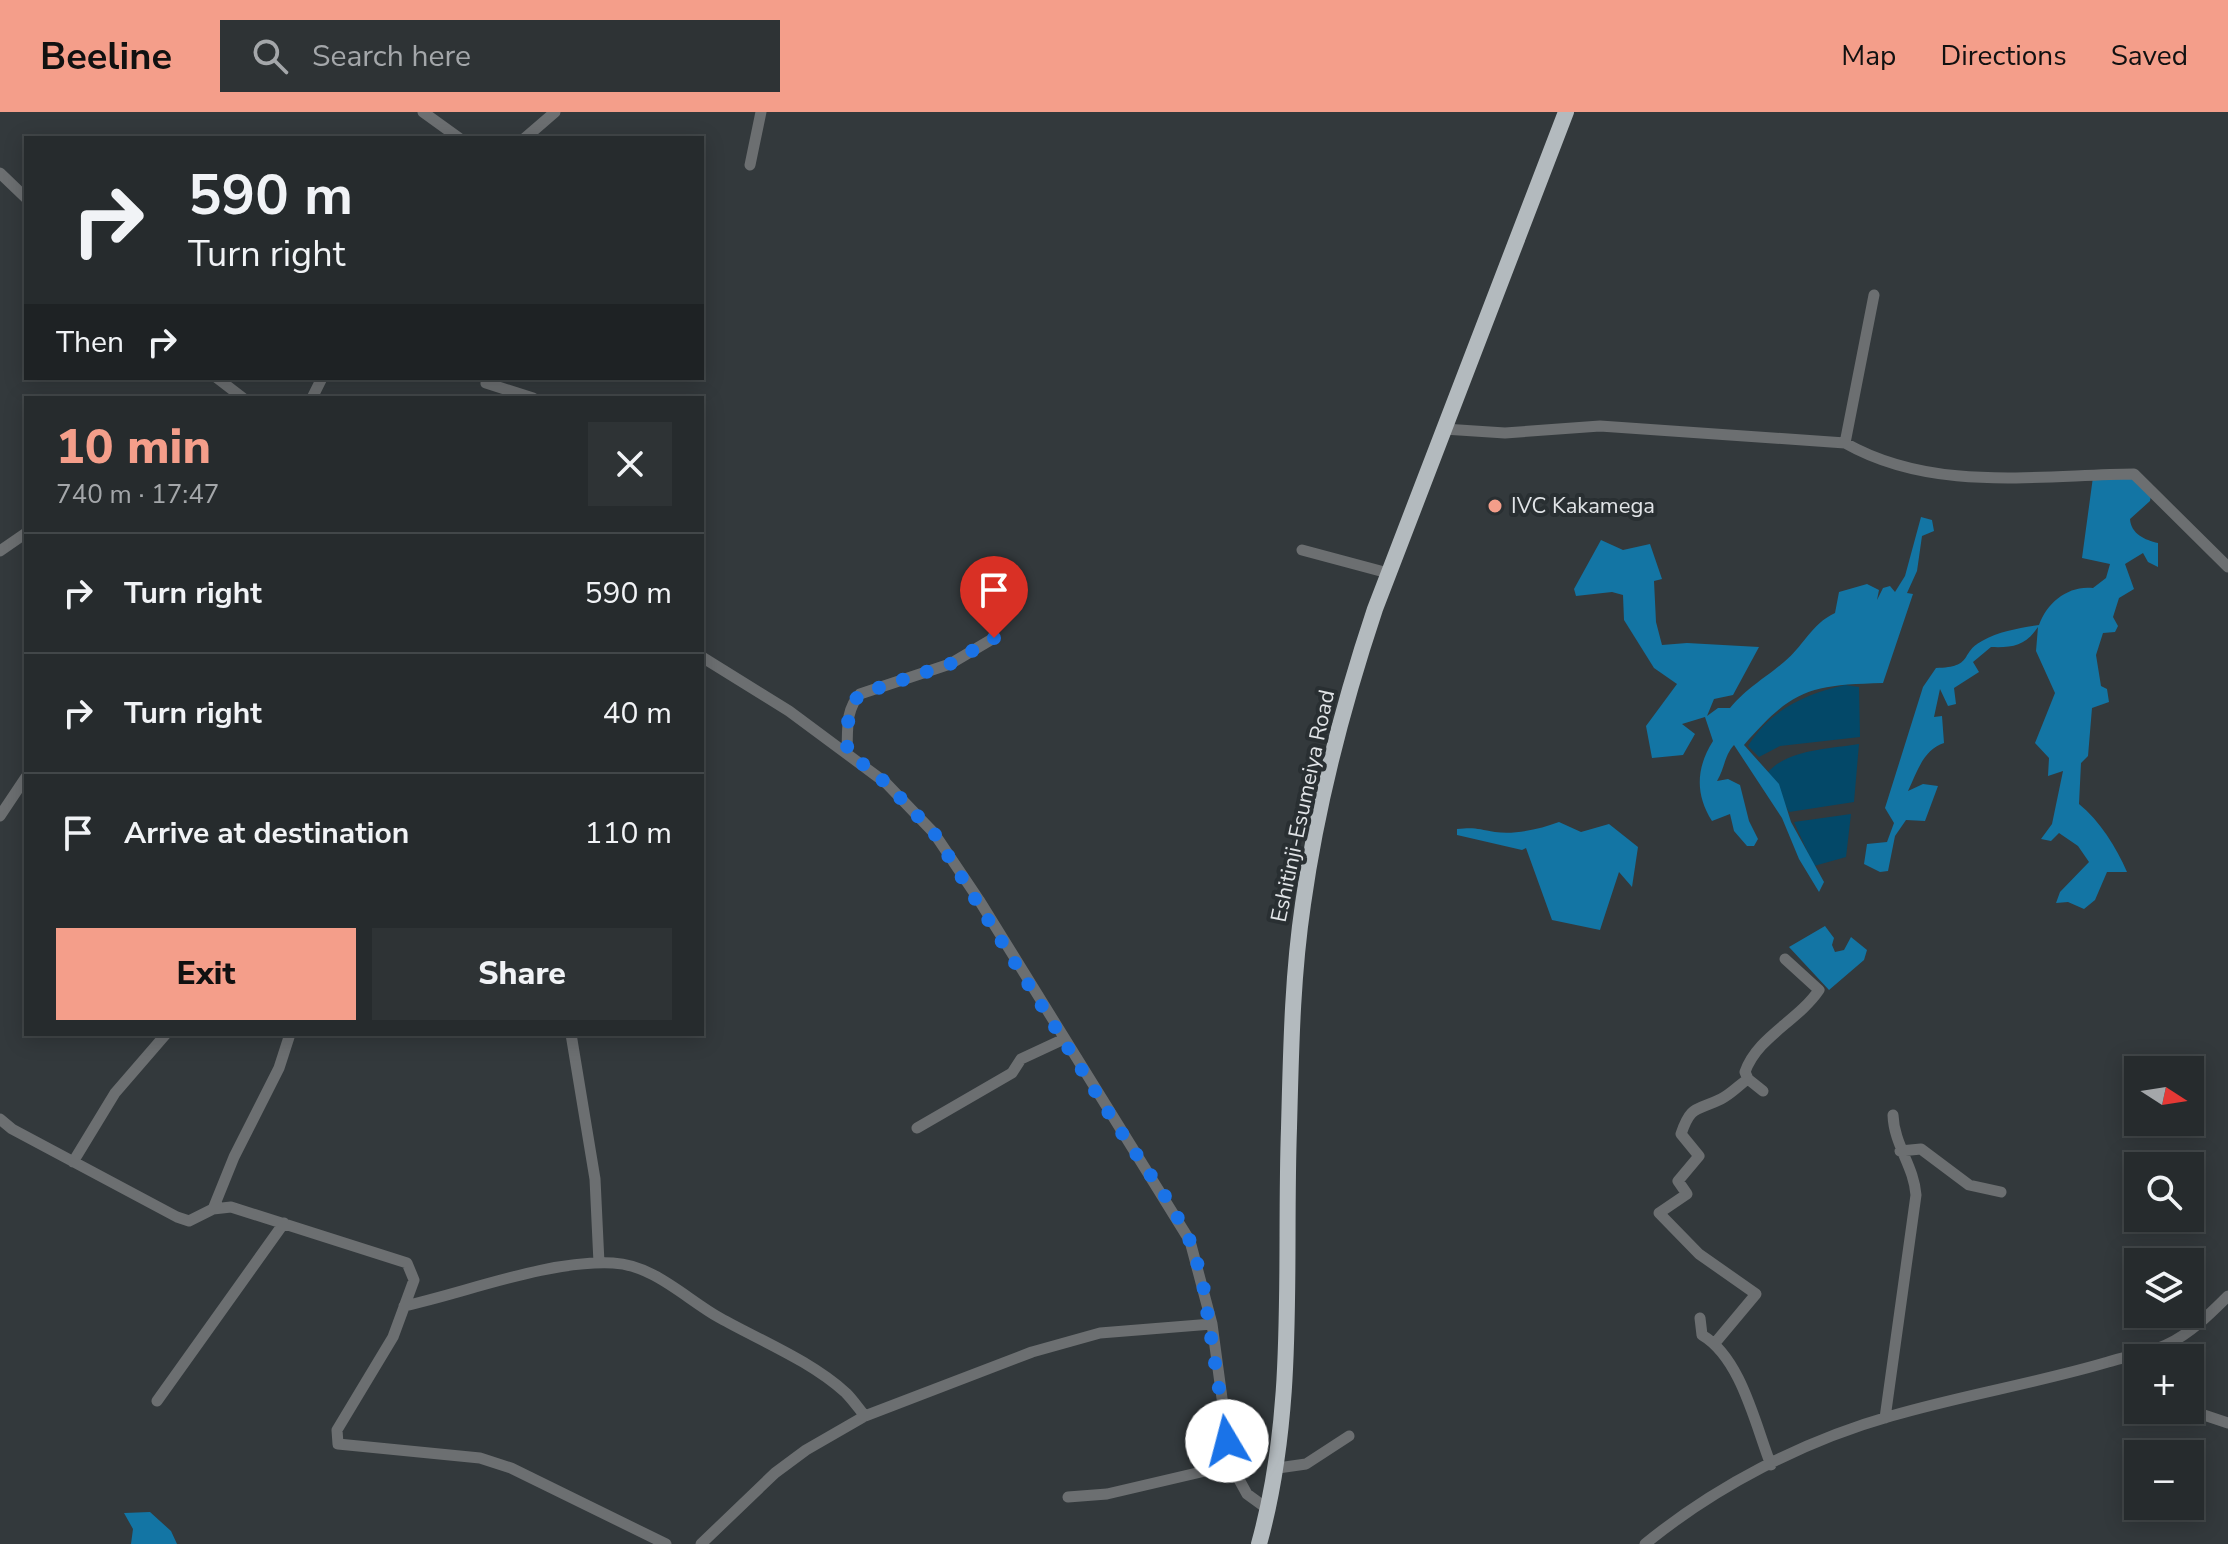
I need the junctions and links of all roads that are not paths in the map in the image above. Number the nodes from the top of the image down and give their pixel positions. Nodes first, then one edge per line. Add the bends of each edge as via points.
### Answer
1 (423, 112) edge
2 (555, 112) edge
3 (761, 112) edge
4 (1566, 112) edge
5 (456, 136) edge
6 (527, 136) edge
7 (750, 165) dead end
8 (0, 173) edge
9 (24, 196) edge
10 (1874, 295) dead end
11 (219, 380) edge
12 (487, 380) edge
13 (237, 396) edge
14 (527, 396) edge
15 (1444, 429) junction
16 (1845, 443) junction
17 (24, 534) edge
18 (1302, 550) dead end
19 (0, 551) edge
20 (2228, 567) edge
21 (1388, 573) junction
22 (994, 638) dead end
23 (704, 658) edge
24 (847, 751) junction
25 (24, 780) edge
26 (0, 816) edge
27 (1785, 959) dead end
28 (164, 1036) edge
29 (289, 1036) edge
30 (571, 1036) edge
31 (1064, 1039) junction
32 (1748, 1079) junction
33 (1763, 1091) dead end
34 (1893, 1115) dead end
35 (0, 1119) edge
36 (917, 1128) dead end
37 (1900, 1151) junction
38 (73, 1162) junction
39 (2001, 1192) dead end
40 (213, 1209) junction
41 (284, 1223) junction
42 (599, 1263) junction
43 (2228, 1296) edge
44 (404, 1306) junction
45 (1700, 1318) dead end
46 (1212, 1324) junction
47 (1715, 1343) junction
48 (2167, 1344) edge
49 (2124, 1357) edge
50 (157, 1401) dead end
51 (2204, 1415) edge
52 (865, 1416) junction
53 (1885, 1418) junction
54 (2228, 1423) edge
55 (1349, 1436) dead end
56 (1231, 1465) junction
57 (1771, 1465) junction
58 (1278, 1468) junction
59 (1068, 1497) dead end
60 (1269, 1510) junction
61 (666, 1544) edge
62 (701, 1544) edge
63 (1259, 1544) edge
64 (1645, 1544) edge

1 - 5 street
2 - 6 street
3 - 7 street
4 - 15 highway, Eshitinji-Esumeiya Road
8 - 9 street
10 - 16 street
11 - 13 street
12 - 14 street
15 - 16 street via 1505,433 1600,426
15 - 21 highway, Eshitinji-Esumeiya Road
16 - 20 street via 1877,461 1969,479 2134,474
17 - 19 street
18 - 21 street
21 - 58 highway, Eshitinji-Esumeiya Road via 1350,688 1303,903 1293,1019 1286,1371
22 - 24 street via 950,664 860,694 849,715
23 - 24 street
24 - 31 street via 934,833
25 - 26 street
27 - 32 street via 1819,990 1757,1048 1745,1072
28 - 38 street via 115,1093
29 - 40 street
30 - 42 street via 595,1179
31 - 36 street via 1021,1059 1012,1073
31 - 46 street via 1190,1241
32 - 33 street
32 - 47 street via 1687,1117 1681,1134 1699,1156 1678,1181 1687,1194 1659,1213 1699,1254 1756,1294
34 - 37 street
35 - 38 street
37 - 39 street via 1921,1149 1969,1185
37 - 53 street via 1915,1177 1916,1195
38 - 40 street via 177,1217 189,1221
40 - 41 street via 231,1207
41 - 44 street via 407,1263 414,1280
41 - 50 street
42 - 44 street
42 - 52 street via 633,1266 663,1280 845,1392
43 - 48 street
44 - 61 street via 393,1337 337,1430 338,1444 480,1458
45 - 47 street via 1702,1335
46 - 52 street via 1100,1333 1032,1352
46 - 56 street
47 - 57 street via 1734,1372
49 - 53 street
51 - 54 street
52 - 62 street via 775,1473
53 - 57 street
55 - 58 street via 1306,1464
56 - 59 street via 1107,1494
56 - 60 street via 1247,1494
57 - 64 street via 1682,1516
58 - 60 highway, Eshitinji-Esumeiya Road
60 - 63 highway, Eshitinji-Esumeiya Road

